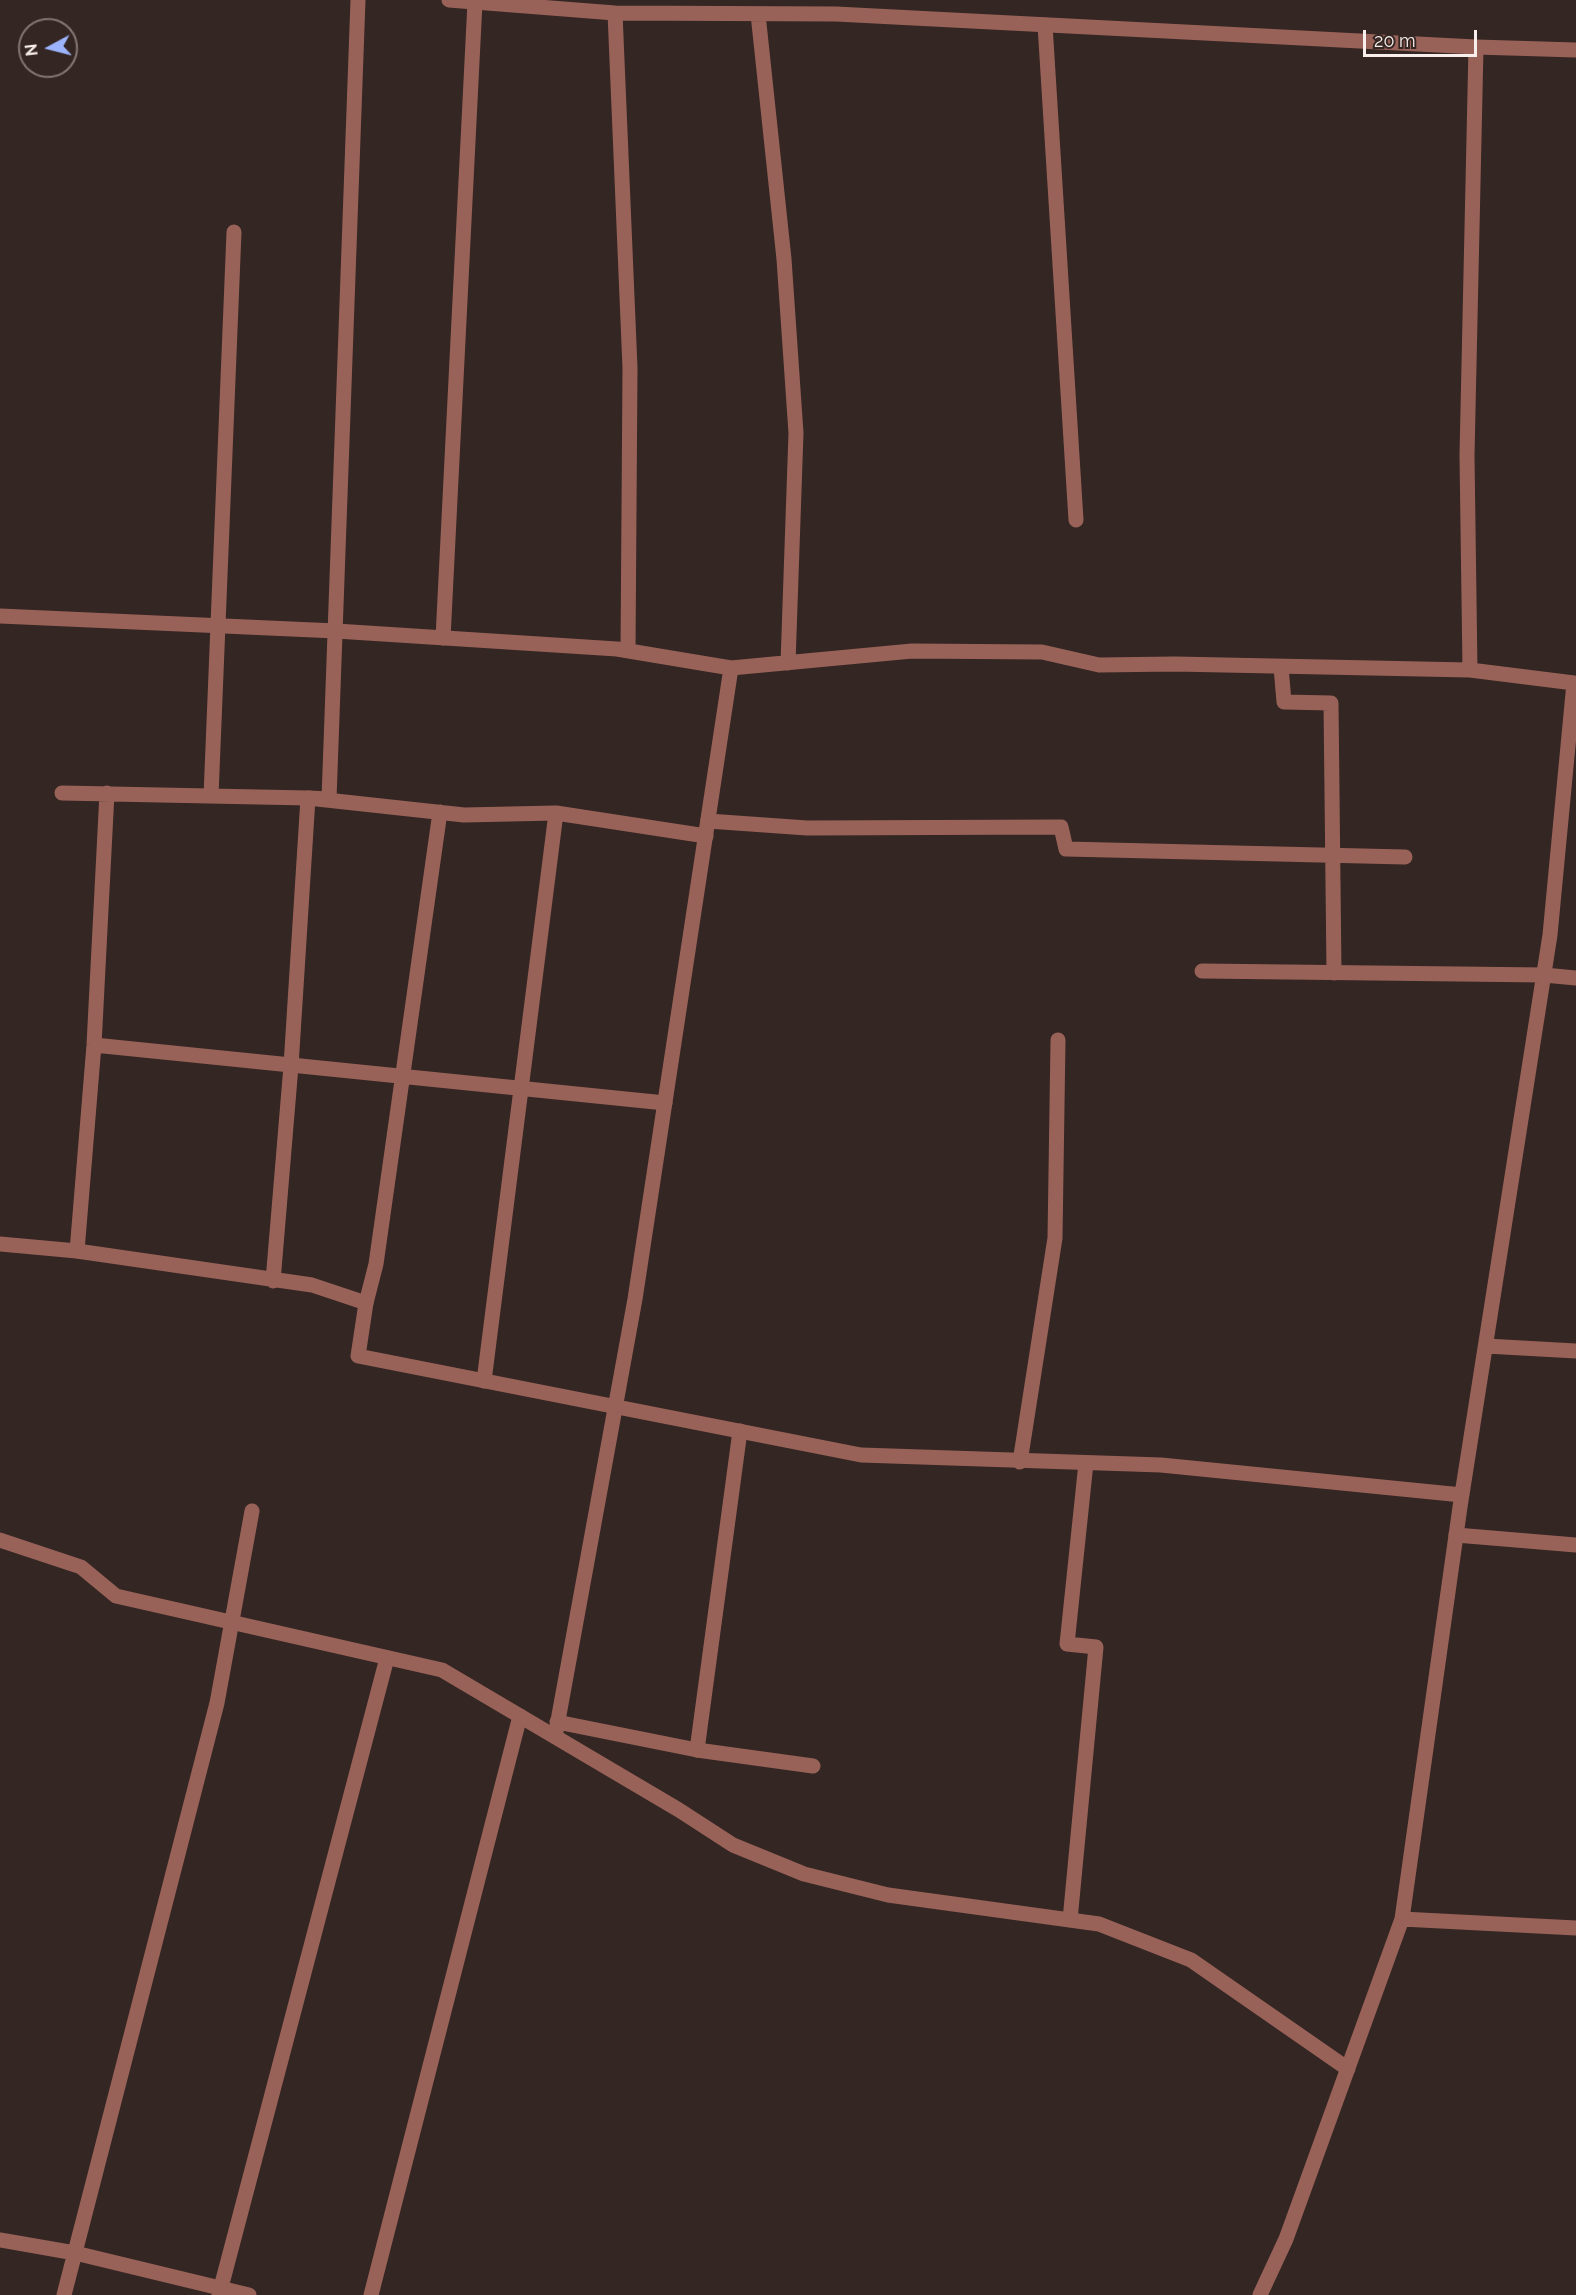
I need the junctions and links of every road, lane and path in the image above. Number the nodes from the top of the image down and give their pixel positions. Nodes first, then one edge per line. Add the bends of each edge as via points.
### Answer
1 (358, 0) edge
2 (449, 0) edge
3 (475, 2) junction
4 (615, 13) junction
5 (758, 14) junction
6 (1045, 25) junction
7 (1476, 47) junction
8 (1576, 50) edge
9 (234, 232) dead end
10 (1076, 520) dead end
11 (0, 616) edge
12 (218, 626) junction
13 (336, 631) junction
14 (443, 638) junction
15 (628, 651) junction
16 (788, 663) junction
17 (1281, 667) junction
18 (731, 668) junction
19 (1470, 670) junction
20 (62, 793) dead end
21 (107, 794) junction
22 (211, 796) junction
23 (308, 798) junction
24 (329, 799) junction
25 (441, 812) junction
26 (556, 813) junction
27 (707, 829) junction
28 (1333, 855) junction
29 (1405, 857) dead end
30 (1202, 971) dead end
31 (1334, 973) junction
32 (1544, 975) junction
33 (1576, 978) edge
34 (1058, 1040) dead end
35 (94, 1045) junction
36 (291, 1066) junction
37 (404, 1075) junction
38 (522, 1089) junction
39 (665, 1103) junction
40 (0, 1244) edge
41 (77, 1251) junction
42 (273, 1281) junction
43 (366, 1303) junction
44 (1486, 1346) junction
45 (1576, 1351) edge
46 (484, 1381) junction
47 (614, 1407) junction
48 (740, 1431) junction
49 (1020, 1462) junction
50 (1086, 1463) junction
51 (1462, 1495) junction
52 (252, 1511) dead end
53 (1456, 1535) junction
54 (0, 1540) edge
55 (1576, 1545) edge
56 (231, 1622) junction
57 (387, 1658) junction
58 (520, 1716) junction
59 (556, 1730) junction
60 (697, 1750) junction
61 (813, 1766) dead end
62 (1402, 1918) junction
63 (1070, 1920) junction
64 (1576, 1929) edge
65 (1348, 2069) junction
66 (0, 2240) edge
67 (75, 2253) junction
68 (220, 2291) edge
69 (64, 2295) edge
70 (249, 2295) edge
71 (371, 2295) edge
72 (1260, 2295) edge

1 - 13 street
2 - 3 street
3 - 4 street
3 - 14 street
4 - 5 street
4 - 15 street via 630,368
5 - 6 street
5 - 16 street via 784,259 796,433
6 - 7 street
6 - 10 street
7 - 8 street
7 - 19 street via 1467,455
9 - 12 street
11 - 12 street
12 - 13 street
12 - 22 street
13 - 14 street
13 - 24 street
14 - 15 street
15 - 18 street
16 - 17 street via 912,651 1042,652 1099,665
16 - 18 street
17 - 19 street
17 - 28 street via 1284,702 1331,703
18 - 27 street
19 - 32 street via 1574,682
20 - 21 street
21 - 22 street
21 - 35 street
22 - 23 street
23 - 24 street
23 - 36 street
24 - 25 street
25 - 26 street
25 - 37 street
26 - 27 street
26 - 38 street
27 - 28 street via 1061,827 1066,849
27 - 39 street
28 - 29 street
28 - 31 street
30 - 31 street
31 - 32 street
32 - 33 street
32 - 44 street
34 - 49 street via 1055,1238
35 - 36 street
35 - 41 street
36 - 37 street
36 - 42 street
37 - 38 street
37 - 43 street via 376,1264
38 - 39 street
38 - 46 street
39 - 47 street
40 - 41 street
41 - 42 street
42 - 43 street via 312,1285
43 - 46 street via 358,1356
44 - 45 street
44 - 51 street
46 - 47 street
47 - 48 street
47 - 59 street
48 - 49 street via 861,1455
48 - 60 street
49 - 50 street
50 - 51 street via 1161,1465
50 - 63 street via 1068,1644 1096,1647
51 - 53 street
52 - 56 street
53 - 55 street
53 - 62 street
54 - 56 street via 81,1568 116,1596
56 - 57 street
56 - 67 street via 216,1703
57 - 58 street via 442,1670
57 - 68 street
58 - 59 street
58 - 71 street
59 - 60 street
59 - 63 street via 733,1845 804,1874 888,1895
60 - 61 street
62 - 64 street
62 - 65 street
63 - 65 street via 1099,1924 1191,1960
65 - 72 street via 1286,2239
66 - 67 street
67 - 68 street
67 - 69 street
68 - 70 street

